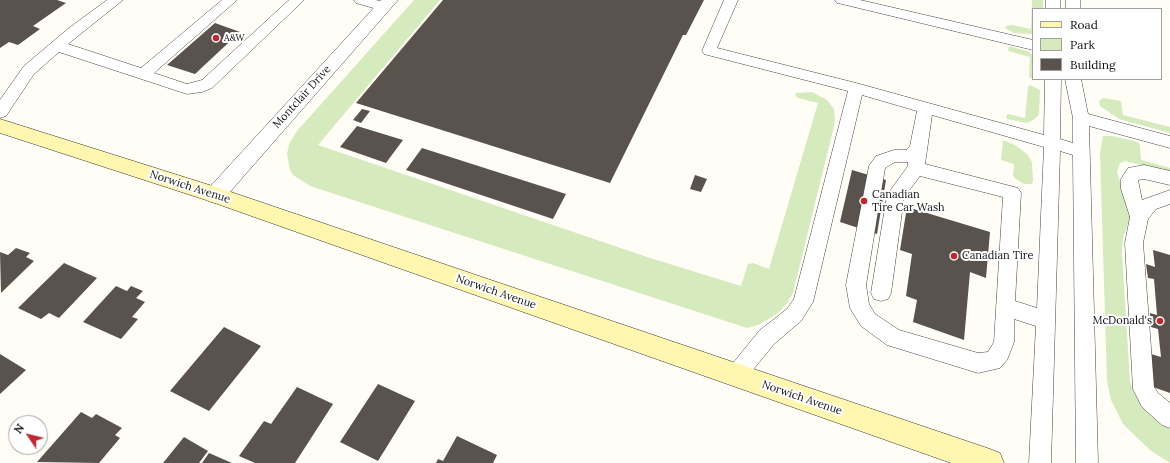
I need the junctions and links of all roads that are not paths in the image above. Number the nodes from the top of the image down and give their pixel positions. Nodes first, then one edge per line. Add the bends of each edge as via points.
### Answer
1 (116, 0) edge
2 (230, 0) edge
3 (297, 0) edge
4 (361, 0) edge
5 (731, 0) edge
6 (842, 0) edge
7 (387, 3) edge
8 (1032, 45) edge
9 (58, 46) junction
10 (142, 75) junction
11 (1053, 80) edge
12 (1073, 80) edge
13 (856, 88) junction
14 (926, 107) junction
15 (0, 112) edge
16 (1081, 118) junction
17 (0, 126) edge
18 (1170, 142) edge
19 (1052, 143) junction
20 (918, 149) junction
21 (1080, 151) junction
22 (916, 168) junction
23 (1170, 178) edge
24 (215, 195) junction
25 (1170, 197) edge
26 (1139, 217) junction
27 (881, 293) dead end
28 (1005, 307) junction
29 (1045, 320) junction
30 (736, 375) junction
31 (1170, 417) edge
32 (990, 463) edge
33 (1040, 463) edge
34 (1087, 463) edge

1 - 9 lane
2 - 10 lane
3 - 10 lane via 207,84 187,89
4 - 7 lane
5 - 13 lane via 709,51
6 - 8 lane
7 - 24 street, Montclair Drive
9 - 10 lane
9 - 15 lane via 24,76
11 - 19 lane
12 - 16 lane
13 - 14 lane
13 - 30 lane via 803,302 794,315 767,337
14 - 19 lane
14 - 20 lane
16 - 18 lane
16 - 21 lane
17 - 24 main road, Norwich Avenue
19 - 21 lane
19 - 29 lane
20 - 22 lane
20 - 28 lane via 909,156 894,156 877,166 856,285 860,308 868,320 894,338 978,363 993,361 1000,353 1004,342
21 - 34 lane
22 - 27 lane via 896,195
22 - 28 lane via 1012,193
23 - 26 lane via 1144,172 1134,173 1129,179
24 - 30 main road, Norwich Avenue
25 - 26 lane via 1150,204
26 - 31 lane via 1134,243 1144,390 1150,400
28 - 29 lane
29 - 33 lane
30 - 32 main road, Norwich Avenue

